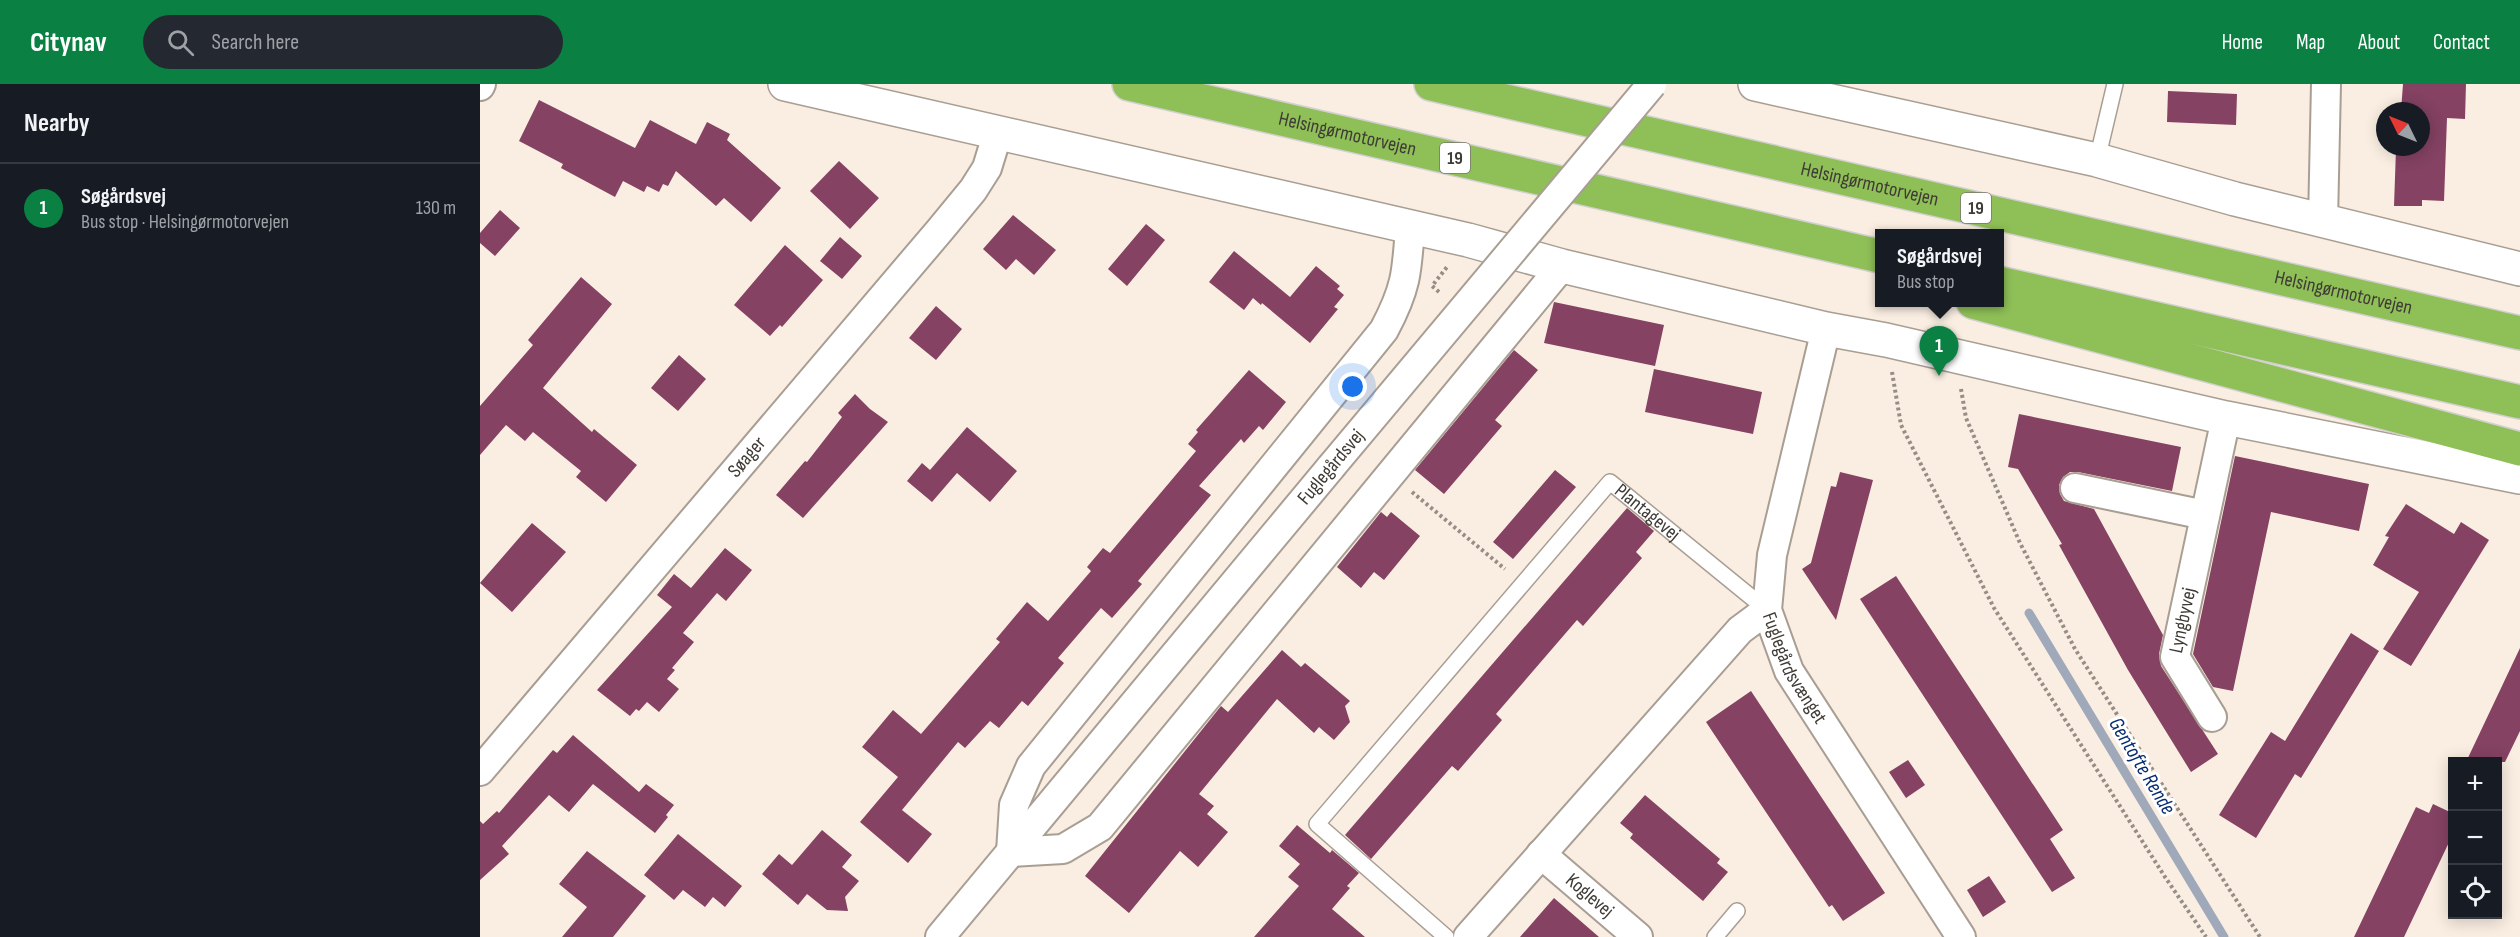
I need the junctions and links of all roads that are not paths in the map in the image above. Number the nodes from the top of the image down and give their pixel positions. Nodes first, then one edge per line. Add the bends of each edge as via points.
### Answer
1 (784, 84) edge
2 (1129, 84) edge
3 (1431, 84) edge
4 (1652, 84) edge
5 (1755, 84) edge
6 (2115, 84) edge
7 (2326, 84) edge
8 (998, 132) junction
9 (2097, 160) junction
10 (2323, 221) junction
11 (1410, 227) junction
12 (1780, 233) junction
13 (1875, 255) edge
14 (1562, 267) junction
15 (2520, 269) edge
16 (1875, 276) edge
17 (2004, 284) edge
18 (1988, 307) edge
19 (1827, 329) junction
20 (2520, 333) edge
21 (2520, 402) edge
22 (2226, 418) junction
23 (2520, 449) edge
24 (2520, 477) edge
25 (2075, 488) dead end
26 (2205, 514) junction
27 (1767, 610) junction
28 (2212, 717) dead end
29 (480, 771) edge
30 (1011, 852) junction
31 (1541, 854) junction
32 (1737, 911) dead end
33 (940, 937) edge
34 (1446, 937) edge
35 (1468, 937) edge
36 (1638, 937) edge
37 (1715, 937) edge
38 (1961, 937) edge

1 - 8 street
2 - 12 highway, Helsingørmotorvejen / 19
3 - 20 highway, Helsingørmotorvejen / 19
4 - 30 street, Fuglegårdsvej, bridge
5 - 9 street
6 - 9 lane
7 - 10 street
8 - 11 street
8 - 29 street, Søager via 987,168 940,230
9 - 10 street
10 - 15 street
11 - 14 street
11 - 30 street via 1407,276 1399,303 1384,330 1031,766 1014,805
12 - 13 highway, Helsingørmotorvejen / 19
12 - 16 highway via 1806,258
14 - 19 street
14 - 30 street via 1100,827 1063,849
17 - 21 highway
18 - 23 highway
19 - 22 street
19 - 27 street, Fuglegårdsvænget via 1772,555
22 - 24 street
22 - 26 street, Lyngbyvej
25 - 26 street
26 - 28 street, Lyngbyvej via 2175,657
27 - 31 street via 1740,630
27 - 34 lane, Plantagevej via 1610,482 1317,824
27 - 38 street, Fuglegårdsvænget via 1789,671
30 - 33 street, Fuglegårdsvej
31 - 35 street
31 - 36 street, Koglevej
32 - 37 lane

